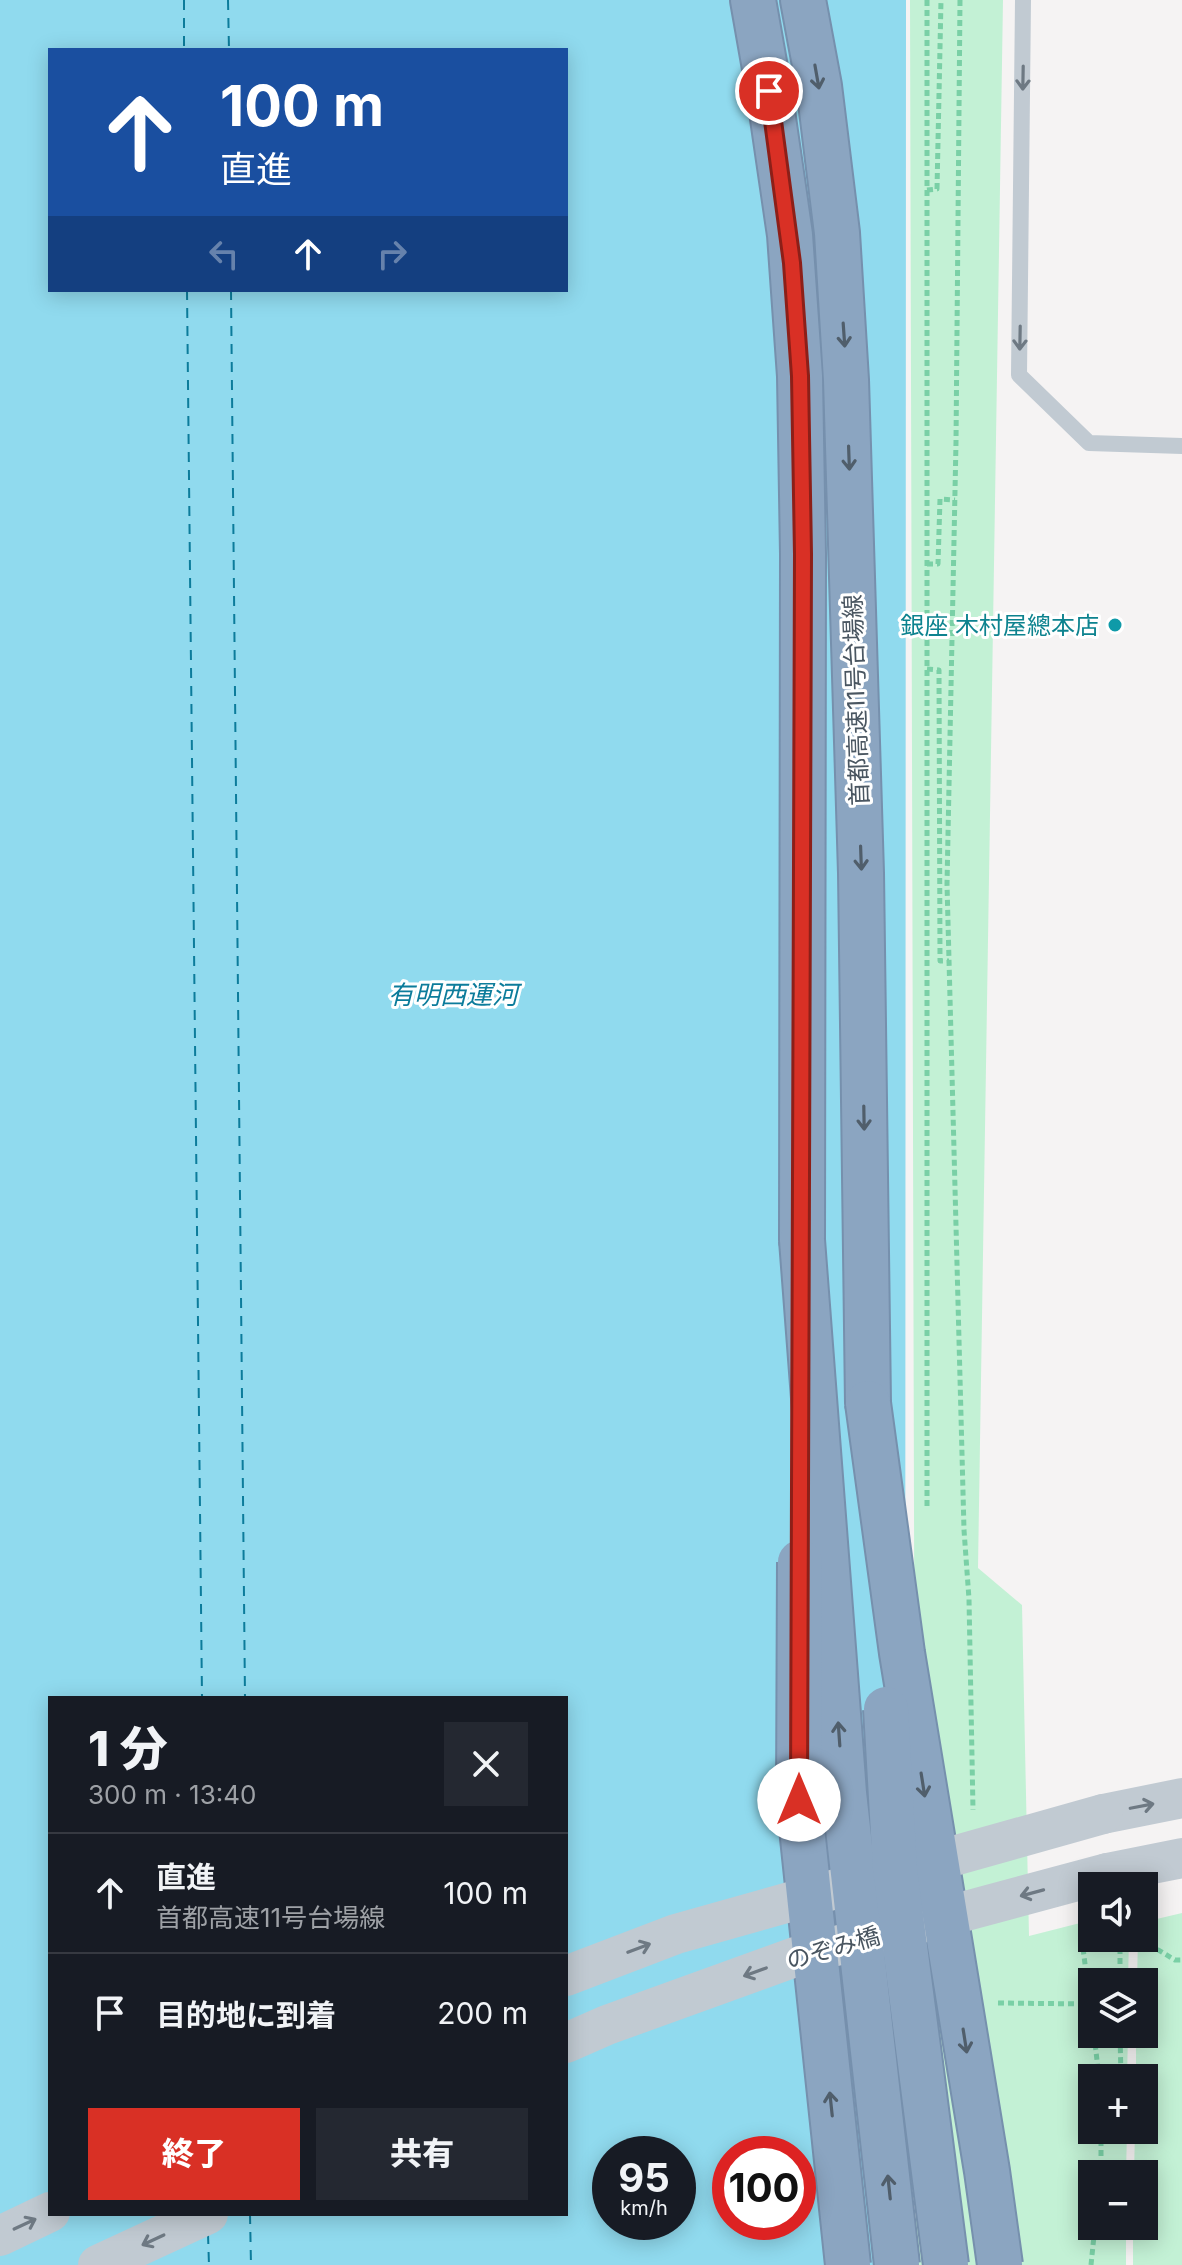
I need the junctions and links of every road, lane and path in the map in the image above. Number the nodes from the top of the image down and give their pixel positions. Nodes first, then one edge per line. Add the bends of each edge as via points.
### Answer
1 (753, 0) edge
2 (803, 0) edge
3 (927, 0) edge
4 (941, 0) edge
5 (960, 0) edge
6 (1023, 0) edge
7 (927, 190) junction
8 (1182, 446) edge
9 (955, 500) junction
10 (927, 564) junction
11 (927, 669) junction
12 (949, 961) junction
13 (802, 1240) junction
14 (868, 1403) junction
15 (927, 1511) dead end
16 (1182, 1798) edge
17 (973, 1816) dead end
18 (1182, 1858) edge
19 (1158, 1950) edge
20 (1182, 1960) edge
21 (568, 1975) edge
22 (989, 2003) dead end
23 (1078, 2004) edge
24 (568, 2042) edge
25 (48, 2213) edge
26 (204, 2216) edge
27 (0, 2236) edge
28 (1094, 2240) edge
29 (98, 2265) edge
30 (848, 2265) edge
31 (897, 2265) edge
32 (946, 2265) edge
33 (1000, 2265) edge
34 (1091, 2265) edge

1 - 13 highway, 首都高速11号台場線 via 790,235 800,376
2 -> 14 highway, 首都高速11号台場線 via 837,233 846,380 861,873
3 - 7 path
4 - 7 path via 937,189
5 - 9 path
6 -> 8 lane via 1019,375 1089,443
7 - 10 path
9 - 10 path via 940,499 938,564
9 - 12 path
10 - 11 path
11 - 12 path via 939,670 940,961
11 - 15 path
12 - 17 path
30 -> 13 highway, bridge via 799,1800
31 -> 13 highway, bridge via 844,1793
14 - 32 highway, bridge via 895,1869
14 -> 33 highway, bridge via 902,1653
21 -> 16 street, bridge via 676,1934 1103,1814
18 -> 24 street, のぞみ橋, bridge via 1107,1873 795,1957
19 - 20 path
22 - 23 path
27 -> 25 street
26 -> 29 street
28 - 34 path

